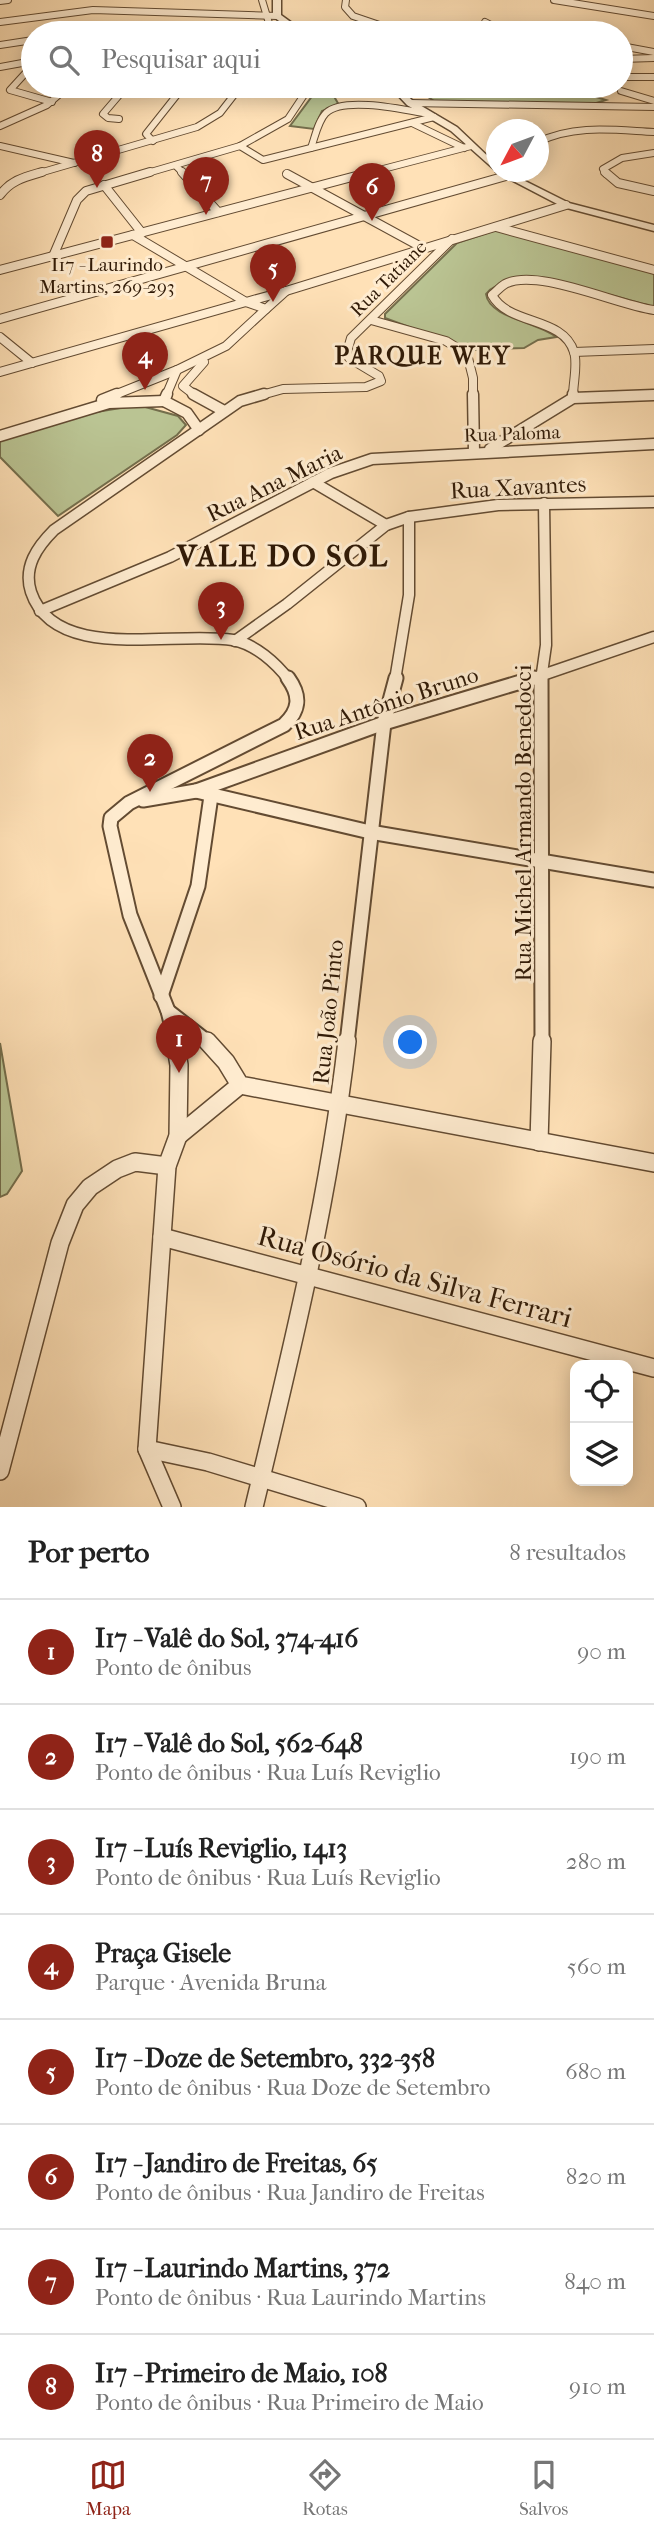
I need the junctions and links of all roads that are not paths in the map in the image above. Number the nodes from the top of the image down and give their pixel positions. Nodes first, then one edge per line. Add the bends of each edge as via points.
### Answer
1 (8, 0) edge
2 (94, 0) edge
3 (262, 0) edge
4 (277, 0) edge
5 (346, 0) edge
6 (554, 0) edge
7 (0, 1) edge
8 (93, 10) junction
9 (267, 15) junction
10 (277, 16) junction
11 (654, 16) edge
12 (93, 21) edge
13 (269, 21) edge
14 (284, 21) edge
15 (368, 21) edge
16 (0, 22) edge
17 (21, 42) edge
18 (0, 45) edge
19 (633, 48) edge
20 (654, 52) edge
21 (654, 58) edge
22 (633, 59) edge
23 (21, 63) edge
24 (0, 67) edge
25 (633, 77) edge
26 (654, 77) edge
27 (21, 78) edge
28 (21, 93) edge
29 (633, 95) edge
30 (38, 98) edge
31 (56, 98) edge
32 (117, 98) edge
33 (174, 98) edge
34 (232, 98) edge
35 (302, 98) edge
36 (407, 100) joint
37 (654, 101) edge
38 (52, 102) junction
39 (654, 107) edge
40 (431, 115) junction
41 (119, 119) dead end
42 (412, 123) junction
43 (0, 126) edge
44 (654, 132) edge
45 (549, 137) edge
46 (153, 141) junction
47 (0, 146) edge
48 (240, 146) junction
49 (467, 147) junction
50 (311, 148) junction
51 (21, 151) junction
52 (654, 153) edge
53 (0, 157) edge
54 (486, 161) edge
55 (74, 163) junction
56 (177, 167) junction
57 (287, 174) dead end
58 (486, 179) edge
59 (523, 182) edge
60 (104, 185) junction
61 (310, 187) junction
62 (654, 191) edge
63 (0, 195) edge
64 (566, 205) junction
65 (218, 212) junction
66 (364, 217) junction
67 (495, 227) junction
68 (654, 228) edge
69 (137, 234) junction
70 (452, 239) junction
71 (424, 248) junction
72 (408, 253) junction
73 (54, 254) junction
74 (430, 262) junction
75 (185, 268) junction
76 (0, 270) edge
77 (654, 270) edge
78 (286, 291) junction
79 (243, 301) junction
80 (266, 309) junction
81 (654, 310) edge
82 (0, 319) edge
83 (371, 320) junction
84 (0, 337) edge
85 (654, 349) edge
86 (574, 352) junction
87 (207, 359) junction
88 (32, 363) junction
89 (177, 370) junction
90 (0, 372) edge
91 (654, 395) edge
92 (573, 398) junction
93 (164, 401) junction
94 (86, 408) junction
95 (224, 411) junction
96 (199, 430) junction
97 (0, 436) edge
98 (654, 444) edge
99 (488, 451) junction
100 (474, 452) junction
101 (372, 459) joint
102 (313, 482) junction
103 (654, 502) edge
104 (544, 503) junction
105 (409, 517) junction
106 (387, 525) junction
107 (40, 611) junction
108 (654, 637) edge
109 (235, 640) junction
110 (541, 676) junction
111 (384, 723) junction
112 (196, 791) junction
113 (211, 796) junction
114 (129, 803) junction
115 (370, 832) junction
116 (544, 860) junction
117 (654, 880) edge
118 (164, 1003) junction
119 (240, 1085) junction
120 (340, 1105) junction
121 (178, 1136) junction
122 (539, 1142) junction
123 (654, 1163) edge
124 (167, 1166) junction
125 (162, 1237) junction
126 (310, 1275) junction
127 (654, 1368) edge
128 (146, 1449) junction
129 (0, 1471) edge
130 (261, 1480) junction
131 (172, 1507) edge
132 (254, 1507) edge
133 (357, 1507) edge

1 - 7 street
2 - 8 street
3 - 9 street
4 - 10 street
5 - 15 street via 345,7 353,16
6 - 11 street
8 - 9 street
8 - 12 street
8 - 16 street
9 - 10 street
9 - 13 street
10 - 14 street
17 - 18 street
19 - 20 street
21 - 22 street
23 - 24 street
25 - 26 street
27 - 28 street via 10,90
29 - 37 street
30 - 38 street
31 - 38 street
32 - 41 street via 103,114
33 - 46 street via 146,134
34 - 46 street via 210,120
35 - 48 street via 288,119
36 - 39 street
36 - 40 street
38 - 43 street
40 - 42 street
40 - 49 street via 454,130
40 - 50 street via 365,106 330,110
42 - 49 street
42 - 50 street
44 - 45 street via 574,131
46 - 55 street
47 - 51 street
48 - 50 street via 263,160
48 - 56 street
49 - 54 street
49 - 61 street
51 - 53 street
51 - 55 street
52 - 62 street via 622,158 603,169 608,178
55 - 63 street via 16,180
56 - 60 street
56 - 65 street
57 - 61 street
58 - 66 street
59 - 64 street
60 - 69 street
60 - 73 street via 80,195
61 - 65 street
61 - 66 street
64 - 67 street
64 - 68 street
65 - 69 street
66 - 71 street
66 - 75 street
67 - 70 street
67 - 77 street
69 - 73 street
69 - 75 street
70 - 71 street
70 - 74 street, Rua Tatiane
71 - 72 street
72 - 74 street via 422,254
72 - 78 street
73 - 76 street
74 - 83 street, Rua Tatiane
75 - 79 street
75 - 82 street
78 - 79 street
78 - 80 street
79 - 80 street
79 - 88 street
80 - 87 street via 238,338
81 - 86 street via 631,308 549,282 517,282 494,291 496,305 557,332
83 - 95 street, Rua Tatiane via 351,338 346,352 381,381 351,388 284,389 254,396
83 - 100 street via 446,341 467,354 473,378
84 - 88 street
85 - 86 street
86 - 92 street
87 - 89 street
87 - 95 street via 183,386
88 - 90 street
89 - 93 street
89 - 94 street
91 - 92 street
92 - 99 street
93 - 94 street
93 - 96 street via 187,413
94 - 97 street
95 - 96 street, Rua Tatiane
96 - 107 street, Rua Tatiane via 40,544 28,573 29,594
98 - 99 street, Rua Paloma
99 - 100 street, Rua Paloma
100 - 101 street, Rua Paloma
101 - 102 street, Rua Ana Maria
102 - 106 street
102 - 107 street, Rua Ana Maria via 170,557
103 - 104 street, Rua Xavantes
104 - 105 street, Rua Xavantes via 452,509
104 - 110 street, Rua Michel Armando Benedocci via 546,645
105 - 106 street, Rua Xavantes
105 - 111 street, Rua João Pinto via 412,557 400,670
106 - 109 street
107 - 109 street via 76,633 125,641
108 - 110 street, Rua Antônio Bruno
109 - 114 street via 283,670 295,689 296,714 284,725
110 - 111 street, Rua Antônio Bruno
110 - 116 street, Rua Michel Armando Benedocci
111 - 112 street, Rua Antônio Bruno
111 - 115 street, Rua João Pinto
112 - 113 street
112 - 114 street, Rua Antônio Bruno
113 - 115 street
113 - 118 street via 198,886
114 - 118 street via 111,818 110,826 130,915
115 - 116 street
115 - 120 street, Rua João Pinto
116 - 117 street
116 - 122 street, Rua Michel Armando Benedocci
118 - 119 street via 227,1060
118 - 121 street via 179,1065
119 - 120 street
119 - 121 street
120 - 122 street
120 - 126 street, Rua João Pinto
121 - 124 street
122 - 123 street
124 - 125 street
124 - 129 street via 135,1163 117,1169 75,1205 60,1243
125 - 126 street, Rua Osório da Silva Ferrari
125 - 128 street
126 - 127 street, Rua Osório da Silva Ferrari
126 - 130 street, Rua João Pinto
128 - 130 street via 208,1462
128 - 131 street
130 - 132 street, Rua João Pinto
130 - 133 street

